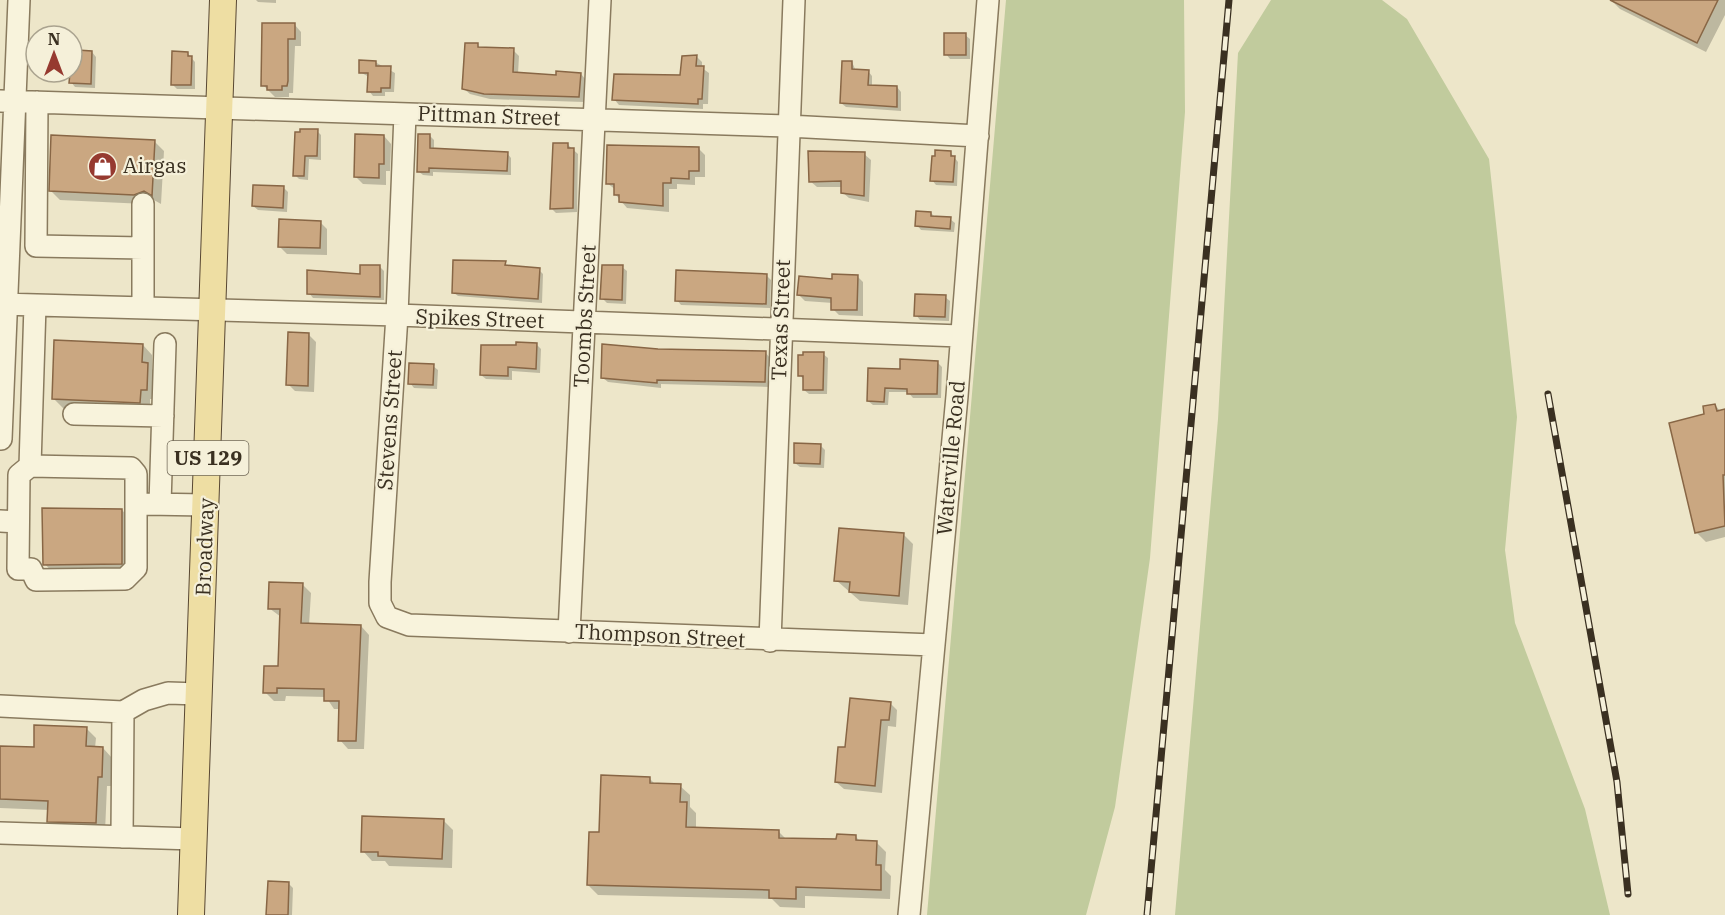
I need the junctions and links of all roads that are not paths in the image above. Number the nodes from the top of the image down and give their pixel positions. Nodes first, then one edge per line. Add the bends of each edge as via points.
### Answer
1 (19, 0) edge
2 (223, 0) edge
3 (600, 0) edge
4 (794, 0) edge
5 (988, 0) edge
6 (8, 101) edge
7 (37, 102) junction
8 (220, 109) junction
9 (405, 114) junction
10 (594, 120) junction
11 (788, 126) junction
12 (978, 136) junction
13 (143, 204) dead end
14 (143, 248) junction
15 (4, 304) edge
16 (35, 305) junction
17 (142, 308) junction
18 (213, 310) junction
19 (396, 315) junction
20 (585, 323) junction
21 (781, 330) junction
22 (960, 336) junction
23 (165, 344) dead end
24 (74, 414) dead end
25 (163, 416) junction
26 (1, 439) edge
27 (30, 466) junction
28 (136, 504) junction
29 (160, 504) junction
30 (206, 505) junction
31 (9, 522) edge
32 (387, 617) joint
33 (569, 632) junction
34 (770, 641) junction
35 (934, 645) junction
36 (199, 694) junction
37 (0, 706) edge
38 (123, 712) junction
39 (0, 833) edge
40 (122, 837) junction
41 (194, 839) junction
42 (191, 915) edge
43 (909, 915) edge

1 - 6 street
2 - 8 main road, Broadway / US 129
3 - 10 street, Toombs Street
4 - 11 street, Texas Street
5 - 12 street, Waterville Road
6 - 7 street, Pittman Street
6 - 15 street
7 - 8 street, Pittman Street
7 - 14 street via 36,246
8 - 9 street, Pittman Street
8 - 18 main road, Broadway / US 129
9 - 10 street, Pittman Street
9 - 19 street, Stevens Street
10 - 11 street, Pittman Street
10 - 20 street, Toombs Street
11 - 12 street, Pittman Street
11 - 21 street, Texas Street
12 - 22 street, Waterville Road
13 - 14 street
14 - 17 street
15 - 16 street, Spikes Street
15 - 26 street
16 - 17 street, Spikes Street
16 - 27 street
17 - 18 street, Spikes Street
18 - 19 street, Spikes Street
18 - 30 main road, Broadway / US 129
19 - 20 street, Spikes Street
19 - 32 street, Stevens Street via 380,582 380,603
20 - 21 street, Spikes Street
20 - 33 street, Toombs Street
21 - 22 street, Spikes Street
21 - 34 street, Texas Street
22 - 35 street, Waterville Road
23 - 25 street
24 - 25 street
25 - 29 street
27 - 28 street via 131,468 136,474
27 - 31 street via 19,475
28 - 29 street
28 - 31 street via 136,568 125,579 36,580 31,569 18,569
29 - 30 street
30 - 36 main road, Broadway / US 129
32 - 33 street, Thompson Street via 409,626
33 - 34 street, Thompson Street
34 - 35 street, Thompson Street
35 - 43 street, Waterville Road
36 - 38 street via 168,693
36 - 41 main road, Broadway / US 129
37 - 38 street
38 - 40 street
39 - 40 street
40 - 41 street
41 - 42 main road, Broadway / US 129

